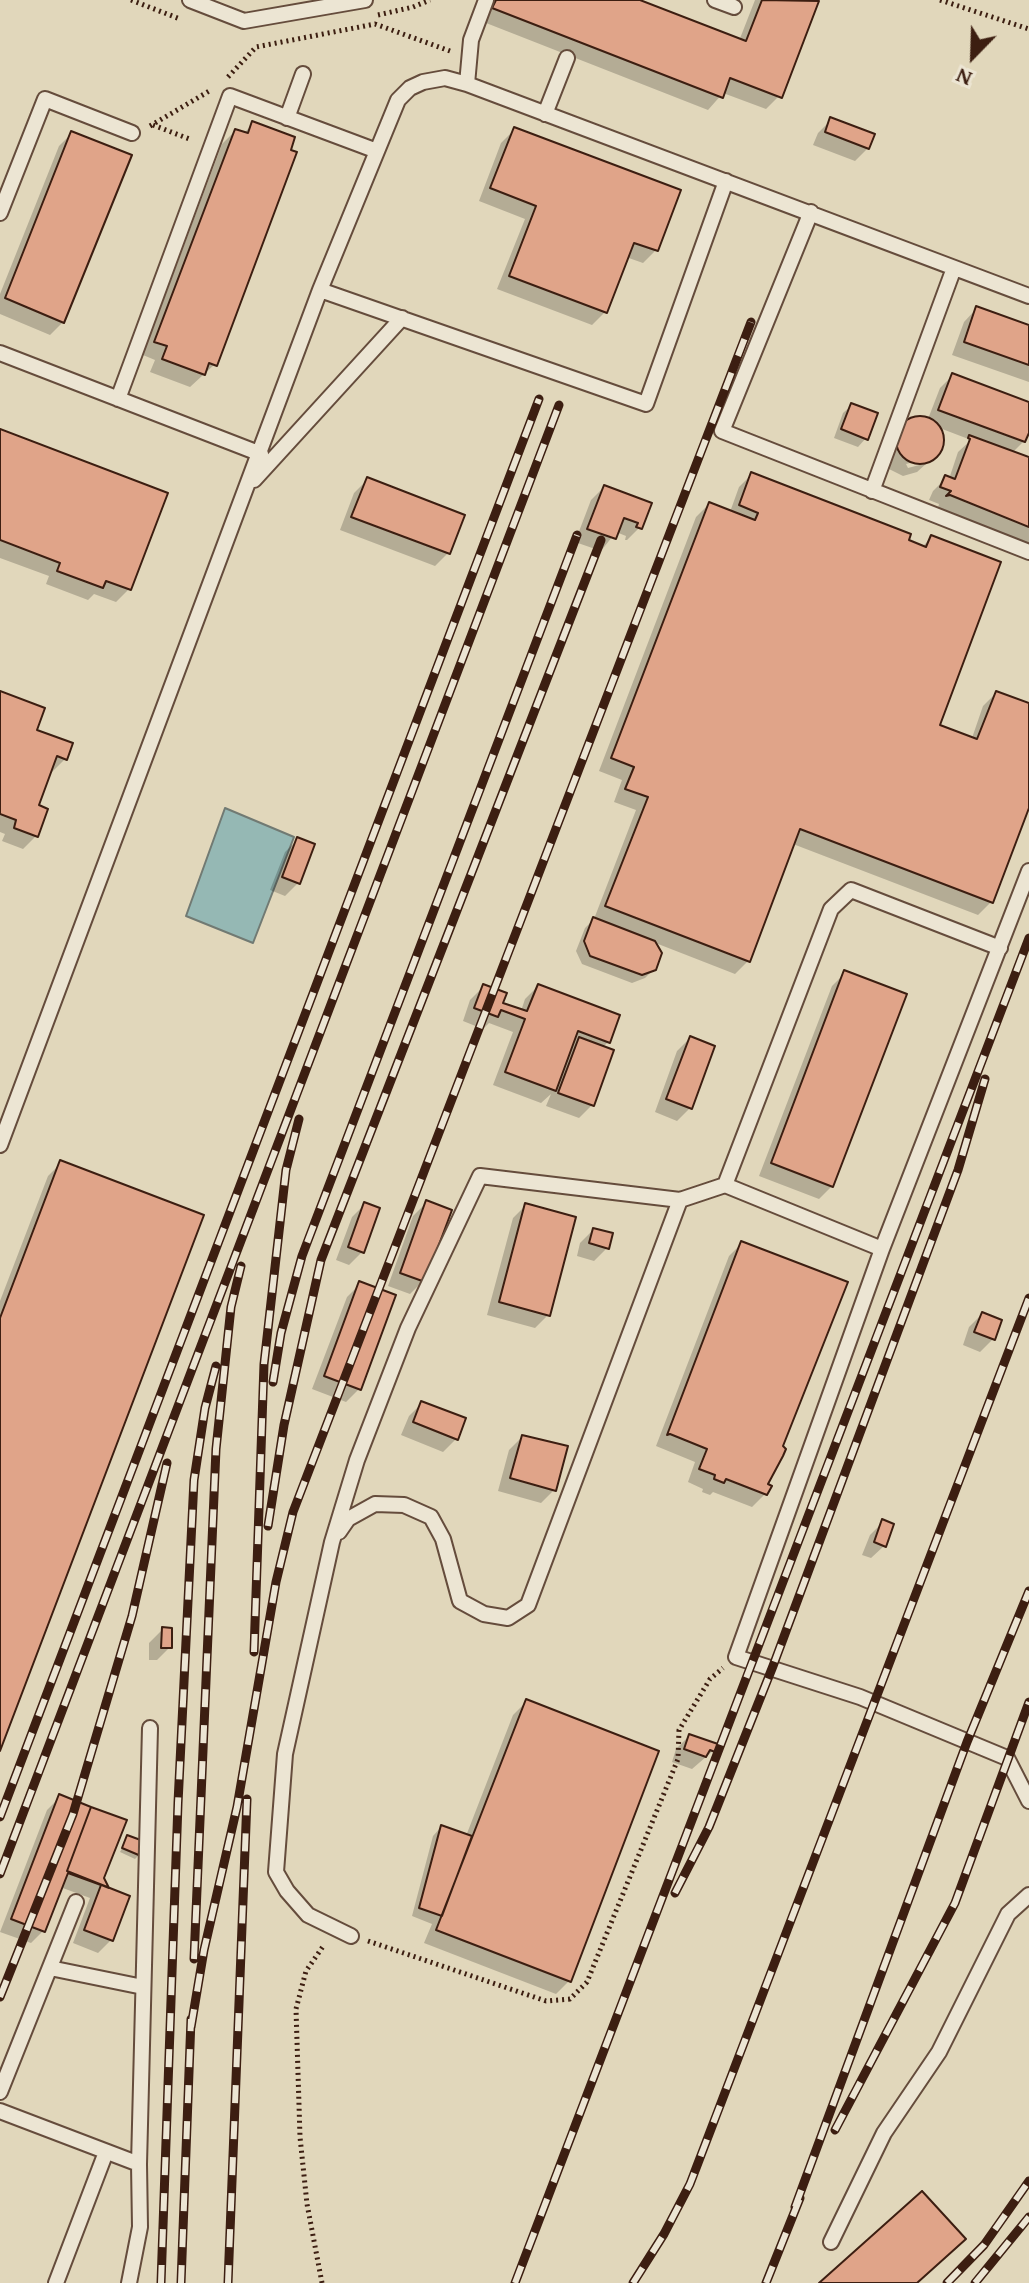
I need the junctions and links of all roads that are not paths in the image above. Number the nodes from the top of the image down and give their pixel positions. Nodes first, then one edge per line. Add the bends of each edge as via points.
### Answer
1 (190, 0) edge
2 (365, 0) edge
3 (486, 0) edge
4 (715, 0) edge
5 (734, 7) dead end
6 (567, 58) dead end
7 (303, 74) dead end
8 (467, 84) junction
9 (545, 114) junction
10 (287, 118) junction
11 (132, 133) dead end
12 (377, 151) junction
13 (726, 181) junction
14 (811, 212) junction
15 (0, 213) edge
16 (954, 268) junction
17 (320, 290) junction
18 (1029, 296) edge
19 (402, 318) junction
20 (0, 353) edge
21 (118, 399) junction
22 (261, 454) junction
23 (249, 486) junction
24 (872, 491) junction
25 (1029, 552) edge
26 (1029, 871) edge
27 (1000, 948) junction
28 (0, 1145) edge
29 (725, 1185) junction
30 (680, 1200) junction
31 (882, 1249) junction
32 (332, 1542) junction
33 (150, 1728) dead end
34 (1029, 1801) edge
35 (1029, 1895) edge
36 (76, 1902) dead end
37 (351, 1936) road end
38 (50, 1968) junction
39 (143, 1987) junction
40 (0, 2092) edge
41 (0, 2111) edge
42 (106, 2152) junction
43 (139, 2164) junction
44 (831, 2242) dead end
45 (56, 2283) edge
46 (129, 2283) edge

1 - 2 lane via 244,21
3 - 8 lane via 471,40
4 - 5 lane
6 - 9 lane
7 - 10 lane
8 - 9 lane
8 - 12 lane via 445,78 410,88 398,100
9 - 13 lane
10 - 12 lane
10 - 21 lane via 230,96
11 - 15 lane via 45,99
12 - 17 lane
13 - 14 lane
13 - 19 lane via 646,404
14 - 16 lane
14 - 24 lane via 722,431
16 - 18 lane
16 - 24 lane
17 - 19 lane
17 - 22 lane
19 - 23 lane
20 - 21 lane
21 - 22 lane
22 - 23 lane
23 - 28 lane
24 - 25 lane
26 - 27 lane
27 - 29 lane via 851,890 831,909
27 - 31 lane
29 - 30 lane
29 - 31 lane
30 - 32 lane via 480,1176 408,1328
30 - 32 lane via 528,1605 508,1618 484,1614 460,1601 443,1539 431,1517 404,1505 375,1504 348,1519
31 - 34 lane via 736,1657 860,1697 1007,1758
32 - 37 lane via 285,1754 276,1872 308,1915
33 - 39 lane
35 - 44 lane via 1008,1914 939,2052 884,2133
36 - 38 lane
38 - 39 lane
38 - 40 lane
39 - 43 lane
41 - 42 lane
42 - 43 lane
42 - 45 lane
43 - 46 lane via 140,2227

